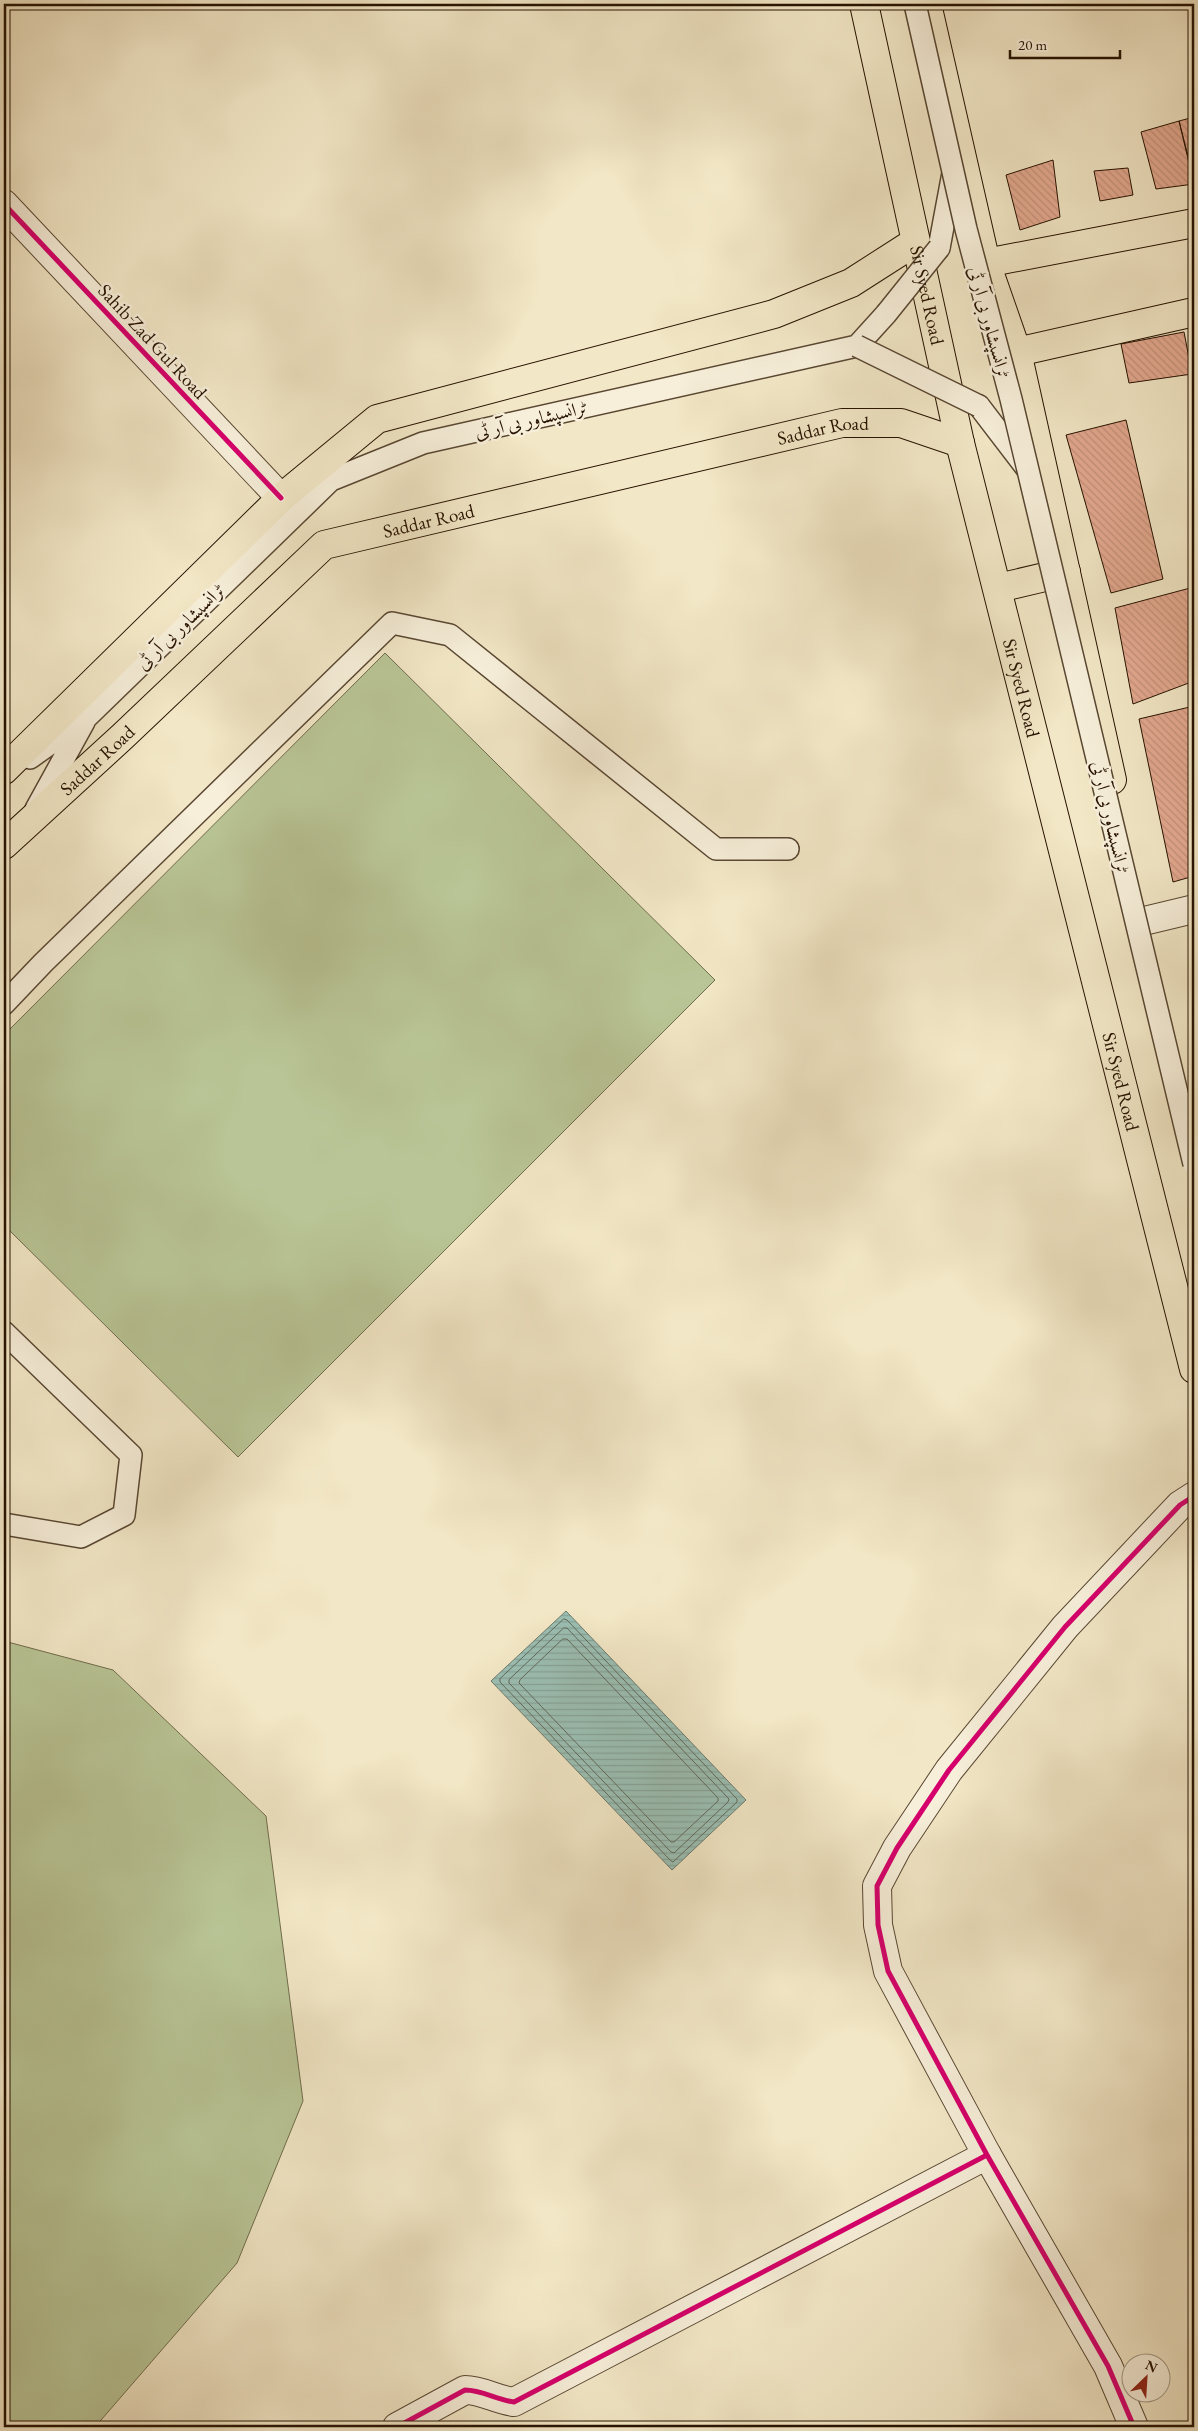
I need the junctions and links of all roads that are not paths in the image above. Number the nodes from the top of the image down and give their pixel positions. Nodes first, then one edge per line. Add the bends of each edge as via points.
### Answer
1 (864, 4) edge
2 (915, 4) edge
3 (928, 4) edge
4 (953, 173) junction
5 (4, 204) edge
6 (1194, 222) edge
7 (916, 242) junction
8 (986, 263) junction
9 (1194, 312) edge
10 (857, 346) junction
11 (1017, 352) junction
12 (960, 443) junction
13 (1028, 470) junction
14 (281, 498) junction
15 (1066, 572) junction
16 (998, 588) junction
17 (86, 718) junction
18 (4, 770) edge
19 (4, 776) edge
20 (30, 820) junction
21 (4, 845) edge
22 (788, 849) dead end
23 (1194, 909) edge
24 (1144, 921) junction
25 (4, 1004) edge
26 (1194, 1123) edge
27 (1194, 1164) edge
28 (4, 1332) edge
29 (1194, 1369) edge
30 (1194, 1496) edge
31 (4, 1524) edge
32 (987, 2155) junction
33 (397, 2427) edge
34 (1134, 2427) edge

1 - 7 main road, Sir Syed Road
2 - 4 lane, ٹرانسپشاور بی آر ٹی, bridge
3 - 8 main road
4 - 10 lane, ٹرانسپشاور بی آر ٹی, bridge via 939,248
4 - 13 lane, ٹرانسپشاور بی آر ٹی, bridge
5 - 14 street, Sahib Zad Gul Road
6 - 8 main road
7 - 12 main road, Sir Syed Road
7 - 14 main road via 851,283 774,314 377,419
8 - 11 main road
9 - 11 main road
10 - 13 lane, ٹرانسپشاور بی آر ٹی, bridge via 980,406
10 - 17 lane, ٹرانسپشاور بی آر ٹی via 423,443 331,480
11 - 15 main road
12 - 16 main road, Sir Syed Road
12 - 20 main road, Saddar Road via 901,423 842,423 324,546
13 - 27 lane, ٹرانسپشاور بی آر ٹی, bridge
14 - 18 main road
15 - 16 main road
15 - 24 main road
16 - 29 main road, Sir Syed Road
17 - 19 lane, ٹرانسپشاور بی آر ٹی
17 - 20 lane, ٹرانسپشاور بی آر ٹی
20 - 21 main road, Saddar Road
22 - 25 lane via 716,849 450,635 392,623
23 - 24 street
24 - 26 main road
28 - 31 lane via 131,1455 124,1515 80,1537
30 - 32 street via 1174,1511 1047,1650 949,1770 897,1848 877,1886 878,1925 888,1971
32 - 33 street via 514,2402 465,2390
32 - 34 street via 1108,2366

